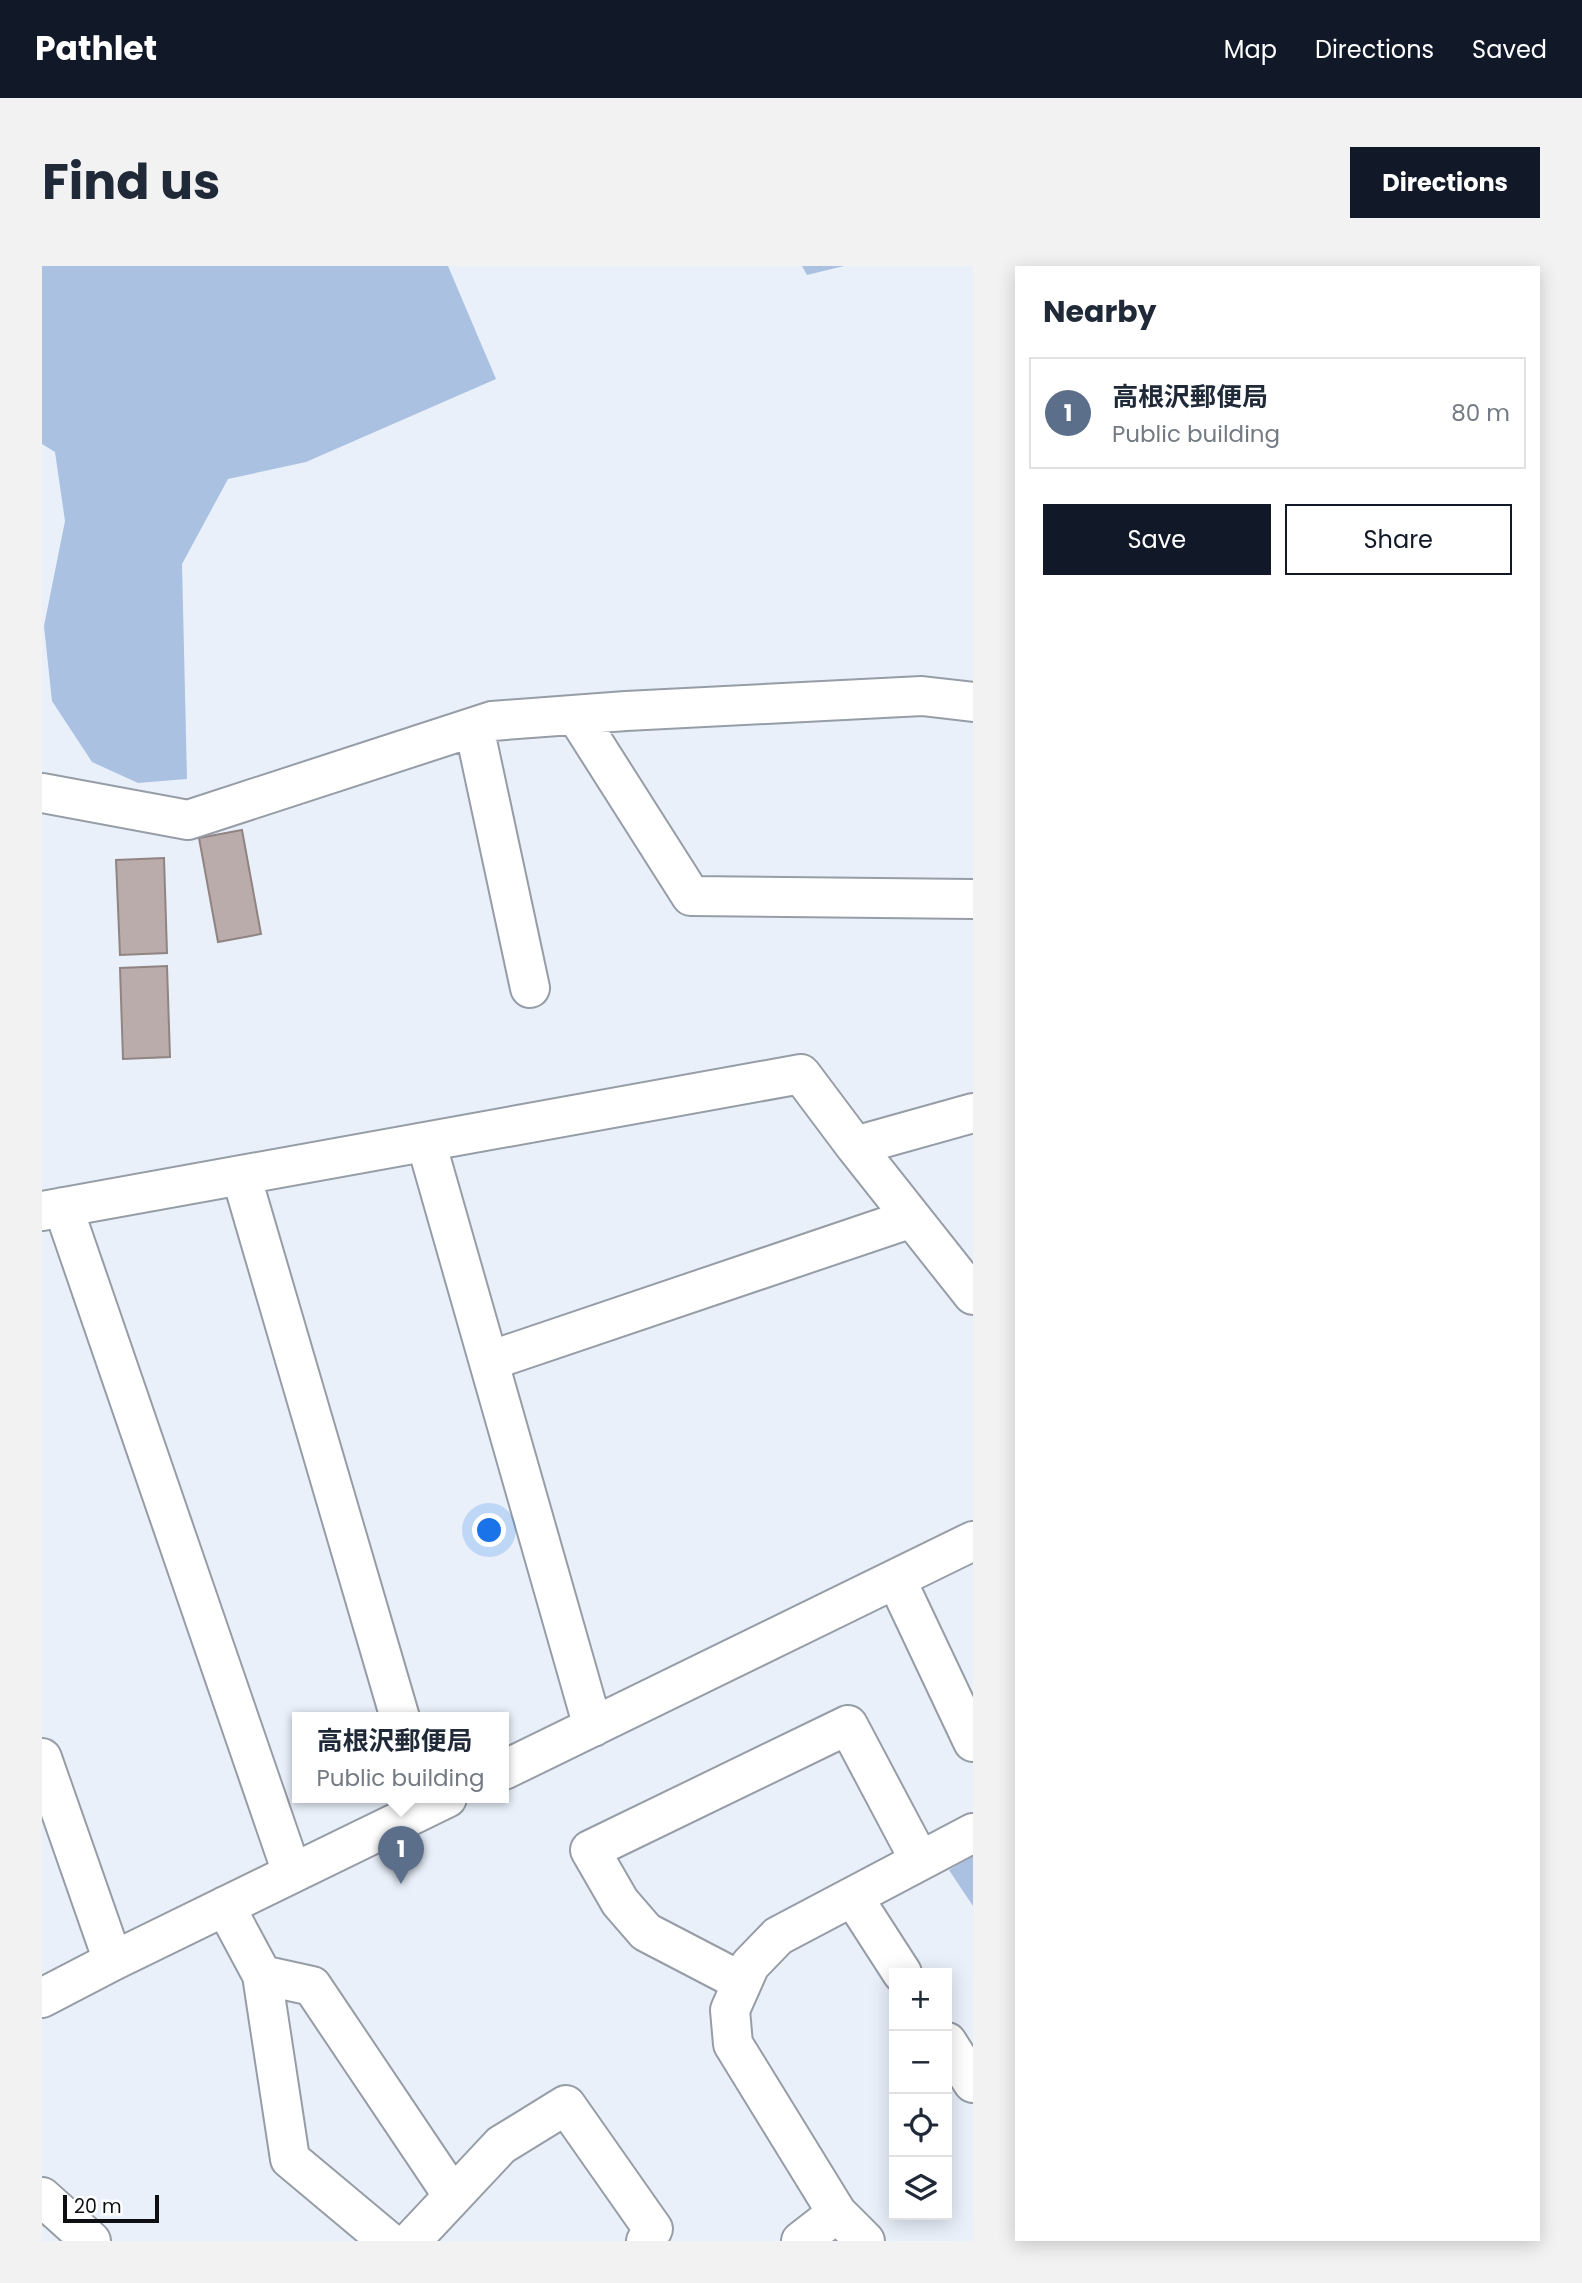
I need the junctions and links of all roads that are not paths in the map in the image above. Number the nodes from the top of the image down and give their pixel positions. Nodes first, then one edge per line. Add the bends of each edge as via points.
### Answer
1 (973, 702) edge
2 (576, 715) junction
3 (474, 727) junction
4 (42, 793) edge
5 (973, 899) edge
6 (530, 988) dead end
7 (973, 1112) edge
8 (426, 1142) junction
9 (855, 1146) junction
10 (242, 1175) junction
11 (53, 1209) edge
12 (912, 1218) junction
13 (973, 1295) edge
14 (489, 1361) junction
15 (973, 1541) edge
16 (896, 1578) junction
17 (398, 1712) edge
18 (593, 1727) junction
19 (973, 1742) edge
20 (42, 1758) edge
21 (509, 1768) edge
22 (430, 1803) edge
23 (973, 1833) edge
24 (920, 1861) junction
25 (292, 1873) junction
26 (853, 1897) junction
27 (225, 1906) junction
28 (113, 1961) junction
29 (899, 1968) edge
30 (261, 1975) junction
31 (741, 1982) junction
32 (42, 1998) edge
33 (952, 2050) edge
34 (973, 2083) edge
35 (453, 2196) junction
36 (42, 2197) edge
37 (837, 2213) junction
38 (91, 2241) edge
39 (388, 2241) edge
40 (411, 2241) edge
41 (646, 2241) edge
42 (801, 2241) edge
43 (865, 2241) edge

1 - 2 street via 922,696
2 - 3 street via 492,721
2 - 5 street via 691,896
3 - 4 street via 188,820
3 - 6 street
7 - 9 street
8 - 9 street via 801,1074
8 - 10 street
8 - 14 street
9 - 12 street
10 - 11 street
10 - 17 street
11 - 25 street
12 - 13 street
12 - 14 street
14 - 18 street
15 - 16 street
16 - 18 street
16 - 19 street
18 - 21 street
20 - 28 street
22 - 25 street
23 - 24 street
24 - 26 street
24 - 31 street via 848,1725 590,1850 620,1902 646,1931
25 - 27 street
26 - 29 street
26 - 31 street via 778,1936 750,1965
27 - 28 street
27 - 30 street
28 - 32 street
30 - 35 street via 312,1986
30 - 39 street via 290,2159
31 - 37 street via 730,2010 733,2045
33 - 34 street
35 - 40 street
35 - 41 street via 501,2145 566,2105 653,2229
36 - 38 street
37 - 42 street
37 - 43 street

